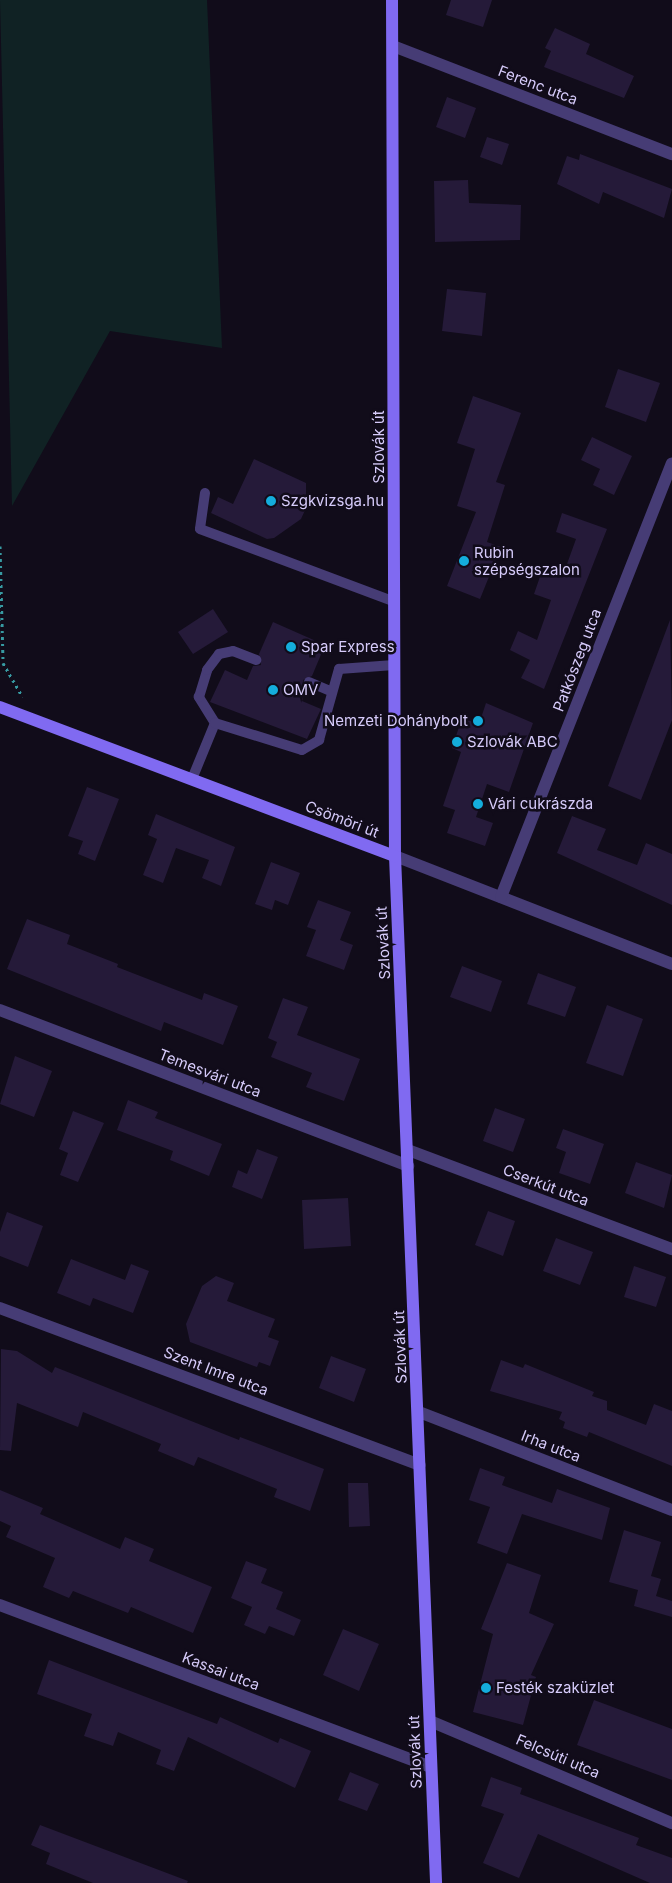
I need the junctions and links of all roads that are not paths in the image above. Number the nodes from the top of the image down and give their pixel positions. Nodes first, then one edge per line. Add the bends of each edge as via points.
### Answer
1 (392, 0) edge
2 (393, 46) junction
3 (672, 154) edge
4 (672, 463) edge
5 (206, 493) dead end
6 (395, 602) junction
7 (256, 660) dead end
8 (394, 665) junction
9 (309, 682) dead end
10 (332, 692) junction
11 (0, 708) edge
12 (215, 724) junction
13 (192, 779) junction
14 (395, 856) junction
15 (501, 897) junction
16 (672, 964) edge
17 (0, 1010) edge
18 (408, 1150) junction
19 (408, 1166) junction
20 (672, 1249) edge
21 (0, 1308) edge
22 (419, 1412) junction
23 (420, 1465) junction
24 (672, 1510) edge
25 (0, 1605) edge
26 (430, 1721) junction
27 (431, 1767) junction
28 (672, 1823) edge
29 (436, 1883) edge

1 - 2 main road, Szlovák út
2 - 3 street, Ferenc utca
2 - 6 main road, Szlovák út
4 - 15 street, Patkószeg utca
5 - 6 lane via 200,529
6 - 8 main road, Szlovák út
7 - 12 lane via 233,651 218,654 207,670 199,696
8 - 10 lane via 339,669
8 - 14 main road, Szlovák út
9 - 10 lane
10 - 12 lane via 318,740 302,750
11 - 13 main road, Csömöri út
12 - 13 lane
13 - 14 main road, Csömöri út
14 - 15 street, Csömöri út
14 - 18 main road, Szlovák út
15 - 16 street, Csömöri út
17 - 19 street, Temesvári utca
18 - 19 main road, Szlovák út
18 - 20 street, Cserkút utca
19 - 22 main road, Szlovák út
21 - 23 street, Szent Imre utca
22 - 23 main road, Szlovák út
22 - 24 street, Irha utca
23 - 26 main road, Szlovák út
25 - 27 street, Kassai utca
26 - 27 main road, Szlovák út
26 - 28 street, Felcsúti utca
27 - 29 main road, Szlovák út

